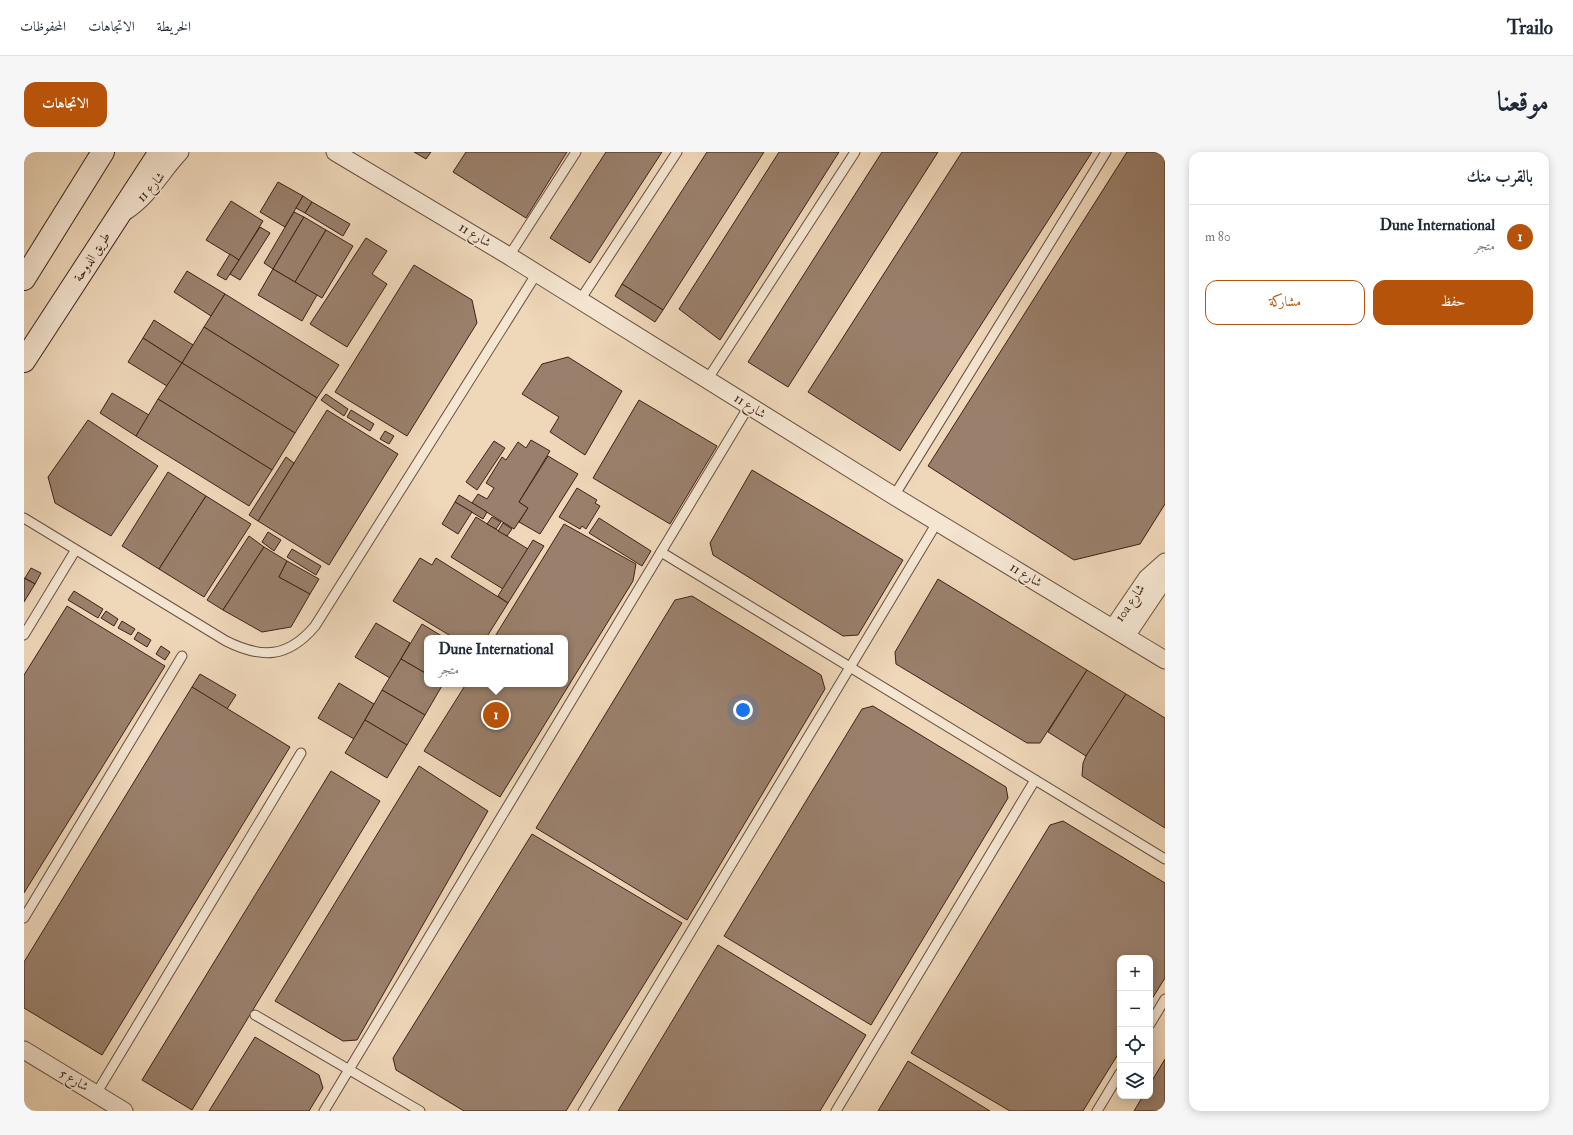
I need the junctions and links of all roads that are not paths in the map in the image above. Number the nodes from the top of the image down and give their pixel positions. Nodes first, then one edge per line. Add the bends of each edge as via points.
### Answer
1 (103, 152) edge
2 (160, 152) edge
3 (180, 152) edge
4 (336, 152) edge
5 (576, 152) edge
6 (677, 152) edge
7 (855, 152) edge
8 (1106, 152) edge
9 (118, 217) junction
10 (509, 256) junction
11 (537, 273) junction
12 (24, 279) edge
13 (580, 300) junction
14 (24, 361) edge
15 (707, 380) junction
16 (749, 406) junction
17 (894, 496) junction
18 (24, 518) edge
19 (938, 521) junction
20 (75, 551) junction
21 (661, 552) junction
22 (1165, 562) edge
23 (1165, 568) edge
24 (1120, 632) junction
25 (24, 635) edge
26 (182, 656) dead end
27 (1165, 660) edge
28 (850, 667) junction
29 (301, 753) dead end
30 (1035, 780) junction
31 (1165, 859) edge
32 (24, 918) edge
33 (1165, 999) edge
34 (255, 1015) dead end
35 (1153, 1019) edge
36 (24, 1050) edge
37 (349, 1070) junction
38 (1117, 1078) edge
39 (96, 1094) junction
40 (124, 1111) edge
41 (324, 1111) edge
42 (420, 1111) edge
43 (583, 1111) edge
44 (836, 1111) edge
45 (1097, 1111) edge

1 - 12 main road
2 - 9 main road, طريق الدوحة
3 - 9 street, شارع 11 via 146,195
4 - 10 street, شارع 11
5 - 10 lane
6 - 13 lane
7 - 15 lane
8 - 17 lane
9 - 14 main road, طريق الدوحة
10 - 11 street, شارع 11
11 - 13 street, شارع 11
11 - 20 lane via 315,626 295,645 282,651 268,653 241,648
13 - 15 street, شارع 11
15 - 16 street, شارع 11
16 - 17 street, شارع 11
16 - 21 lane
17 - 19 street, شارع 11
18 - 20 lane
19 - 24 street, شارع 11
19 - 28 lane
20 - 25 lane
21 - 28 lane
21 - 37 lane
22 - 24 street, 10a شارع via 1147,578
23 - 24 street, 10a شارع via 1157,590
24 - 27 street, شارع 11
26 - 32 lane
28 - 30 lane
28 - 43 lane
29 - 39 lane
30 - 31 lane
30 - 44 lane
33 - 35 lane
34 - 37 lane
36 - 39 street, شارع 5
37 - 41 lane
37 - 42 lane
38 - 45 lane
39 - 40 street, شارع 5

